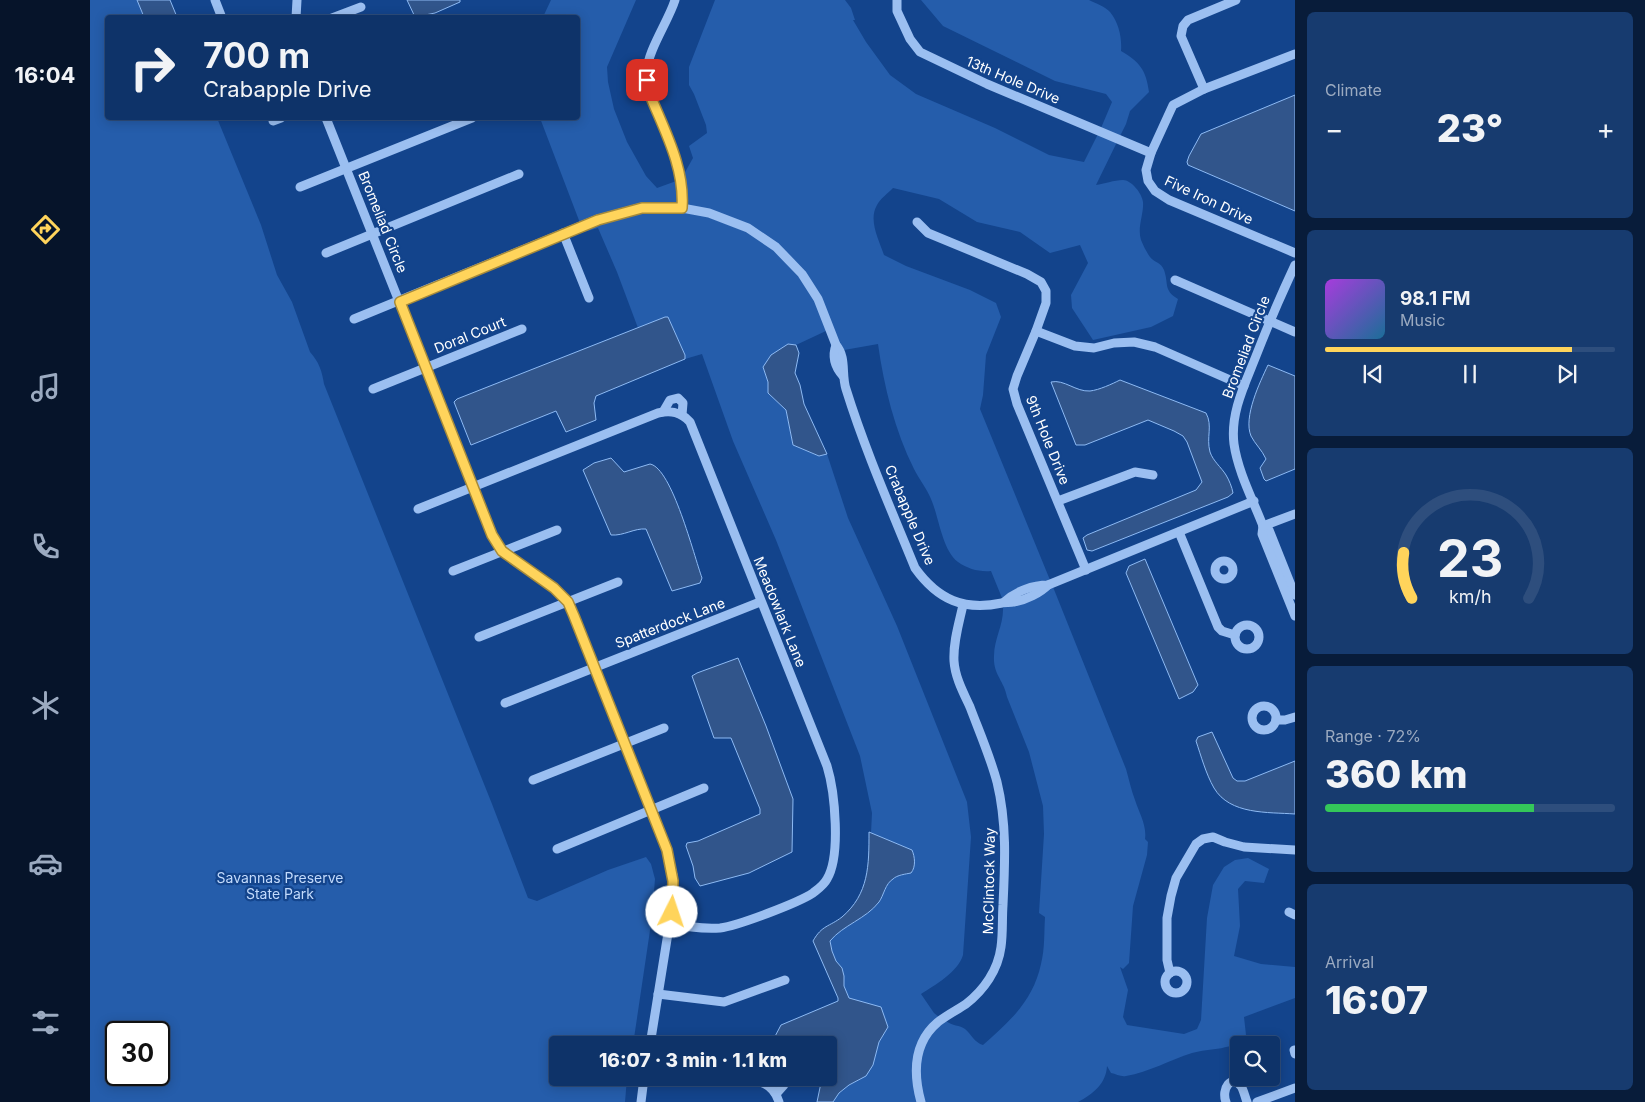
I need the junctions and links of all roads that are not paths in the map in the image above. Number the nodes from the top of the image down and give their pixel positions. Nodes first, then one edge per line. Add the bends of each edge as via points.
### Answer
1 (215, 0) edge
2 (297, 0) edge
3 (676, 0) edge
4 (897, 0) edge
5 (1236, 0) edge
6 (361, 7) dead end
7 (221, 15) edge
8 (296, 15) edge
9 (340, 15) edge
10 (1295, 54) edge
11 (1204, 89) junction
12 (327, 120) edge
13 (467, 120) edge
14 (1151, 153) junction
15 (346, 168) junction
16 (519, 174) dead end
17 (300, 187) dead end
18 (682, 208) junction
19 (917, 222) dead end
20 (372, 234) junction
21 (564, 234) junction
22 (326, 253) dead end
23 (1295, 253) edge
24 (1295, 265) edge
25 (1175, 280) dead end
26 (589, 298) dead end
27 (400, 302) junction
28 (354, 319) dead end
29 (1269, 322) junction
30 (522, 328) dead end
31 (1036, 331) junction
32 (1295, 332) edge
33 (426, 368) junction
34 (1244, 386) junction
35 (373, 390) dead end
36 (663, 412) junction
37 (682, 415) junction
38 (1153, 475) dead end
39 (472, 487) junction
40 (1058, 501) junction
41 (1254, 501) junction
42 (418, 509) dead end
43 (1295, 514) edge
44 (1263, 526) junction
45 (558, 530) dead end
46 (1179, 532) junction
47 (502, 551) junction
48 (1086, 570) junction
49 (453, 571) dead end
50 (1216, 574) dead end
51 (1199, 581) junction
52 (618, 582) dead end
53 (1295, 596) edge
54 (568, 602) junction
55 (760, 602) junction
56 (963, 605) junction
57 (1295, 616) edge
58 (1235, 635) dead end
59 (479, 637) dead end
60 (594, 668) junction
61 (505, 703) dead end
62 (1295, 716) edge
63 (1276, 720) dead end
64 (664, 728) dead end
65 (624, 744) junction
66 (533, 780) dead end
67 (704, 788) dead end
68 (652, 809) junction
69 (557, 849) dead end
70 (1295, 850) edge
71 (670, 923) junction
72 (1170, 972) dead end
73 (786, 980) dead end
74 (658, 994) junction
75 (651, 1036) edge
76 (643, 1086) edge
77 (770, 1086) edge
78 (784, 1086) edge
79 (1295, 1088) edge
80 (778, 1098) edge
81 (641, 1102) edge
82 (920, 1102) edge
83 (1226, 1102) edge
84 (1247, 1102) edge
85 (1257, 1102) edge

1 - 7 street
2 - 8 street
3 - 18 street via 647,69 648,90 682,178
4 - 14 street, 13th Hole Drive via 897,11 910,40 920,52
5 - 11 street via 1188,20 1182,26 1182,36
6 - 9 street
10 - 11 street, Five Iron Drive
11 - 14 street, Five Iron Drive via 1174,105
12 - 15 street, Bromeliad Circle
13 - 15 street
14 - 23 street, Five Iron Drive via 1146,170 1155,191 1169,200
15 - 17 street
15 - 20 street, Bromeliad Circle
16 - 20 street
18 - 21 street, Crabapple Drive via 642,208 598,220
18 - 56 street, Crabapple Drive via 709,213 748,228 776,247 802,274 818,299 836,345 841,350 843,376 857,423 915,568 942,596
19 - 31 street, 9th Hole Drive via 928,233 1041,282 1046,291 1046,303
20 - 22 street
20 - 27 street, Bromeliad Circle
21 - 26 street
21 - 27 street, Crabapple Drive
24 - 29 street, Bromeliad Circle
25 - 29 street
27 - 28 street, Crabapple Drive
27 - 33 street, Bromeliad Circle
29 - 32 street
29 - 34 street, Bromeliad Circle
30 - 33 street, Doral Court
31 - 34 street via 1075,346 1094,348 1134,342 1155,347
31 - 40 street, 9th Hole Drive via 1013,389
33 - 35 street, Doral Court
33 - 39 street, Bromeliad Circle
34 - 41 street, Bromeliad Circle via 1235,416 1234,442
36 - 37 street
36 - 37 street, Meadowlark Lane via 670,400 678,398 683,403
36 - 39 street
37 - 55 street, Meadowlark Lane via 694,430
38 - 40 street via 1134,472
39 - 42 street
39 - 47 street, Bromeliad Circle
40 - 48 street, 9th Hole Drive
41 - 44 street, Bromeliad Circle
41 - 46 street, Crabapple Drive
43 - 44 street
44 - 53 street, Bromeliad Circle via 1269,530
44 - 57 street, Bromeliad Circle via 1262,534
45 - 47 street
46 - 48 street, Crabapple Drive
46 - 51 street
47 - 49 street
47 - 54 street, Bromeliad Circle via 554,588
48 - 56 street, Crabapple Drive via 1048,585 1037,585 1004,602 989,606
50 - 51 street
51 - 58 street via 1218,627
52 - 54 street
54 - 59 street
54 - 60 street, Bromeliad Circle
55 - 60 street, Spatterdock Lane
55 - 71 street, Meadowlark Lane via 831,778 835,813 833,863 824,884 813,892 735,924 702,928
56 - 82 street, McClintock Way via 954,663 996,780 1005,834 1001,948 995,969 984,987 966,1004 936,1023 924,1040 916,1057 915,1070
60 - 61 street, Spatterdock Lane
60 - 65 street, Bromeliad Circle
62 - 63 street
64 - 65 street
65 - 66 street
65 - 68 street, Bromeliad Circle
67 - 68 street
68 - 69 street
68 - 71 street, Bromeliad Circle via 672,870 674,893
70 - 72 street via 1244,847 1213,836 1196,844 1176,878 1171,896 1167,918
71 - 74 street, Bromeliad Circle
73 - 74 street via 724,1002
74 - 75 street, Bromeliad Circle
76 - 81 street
77 - 80 street
78 - 80 street
79 - 85 street
83 - 84 street via 1226,1085 1237,1083

